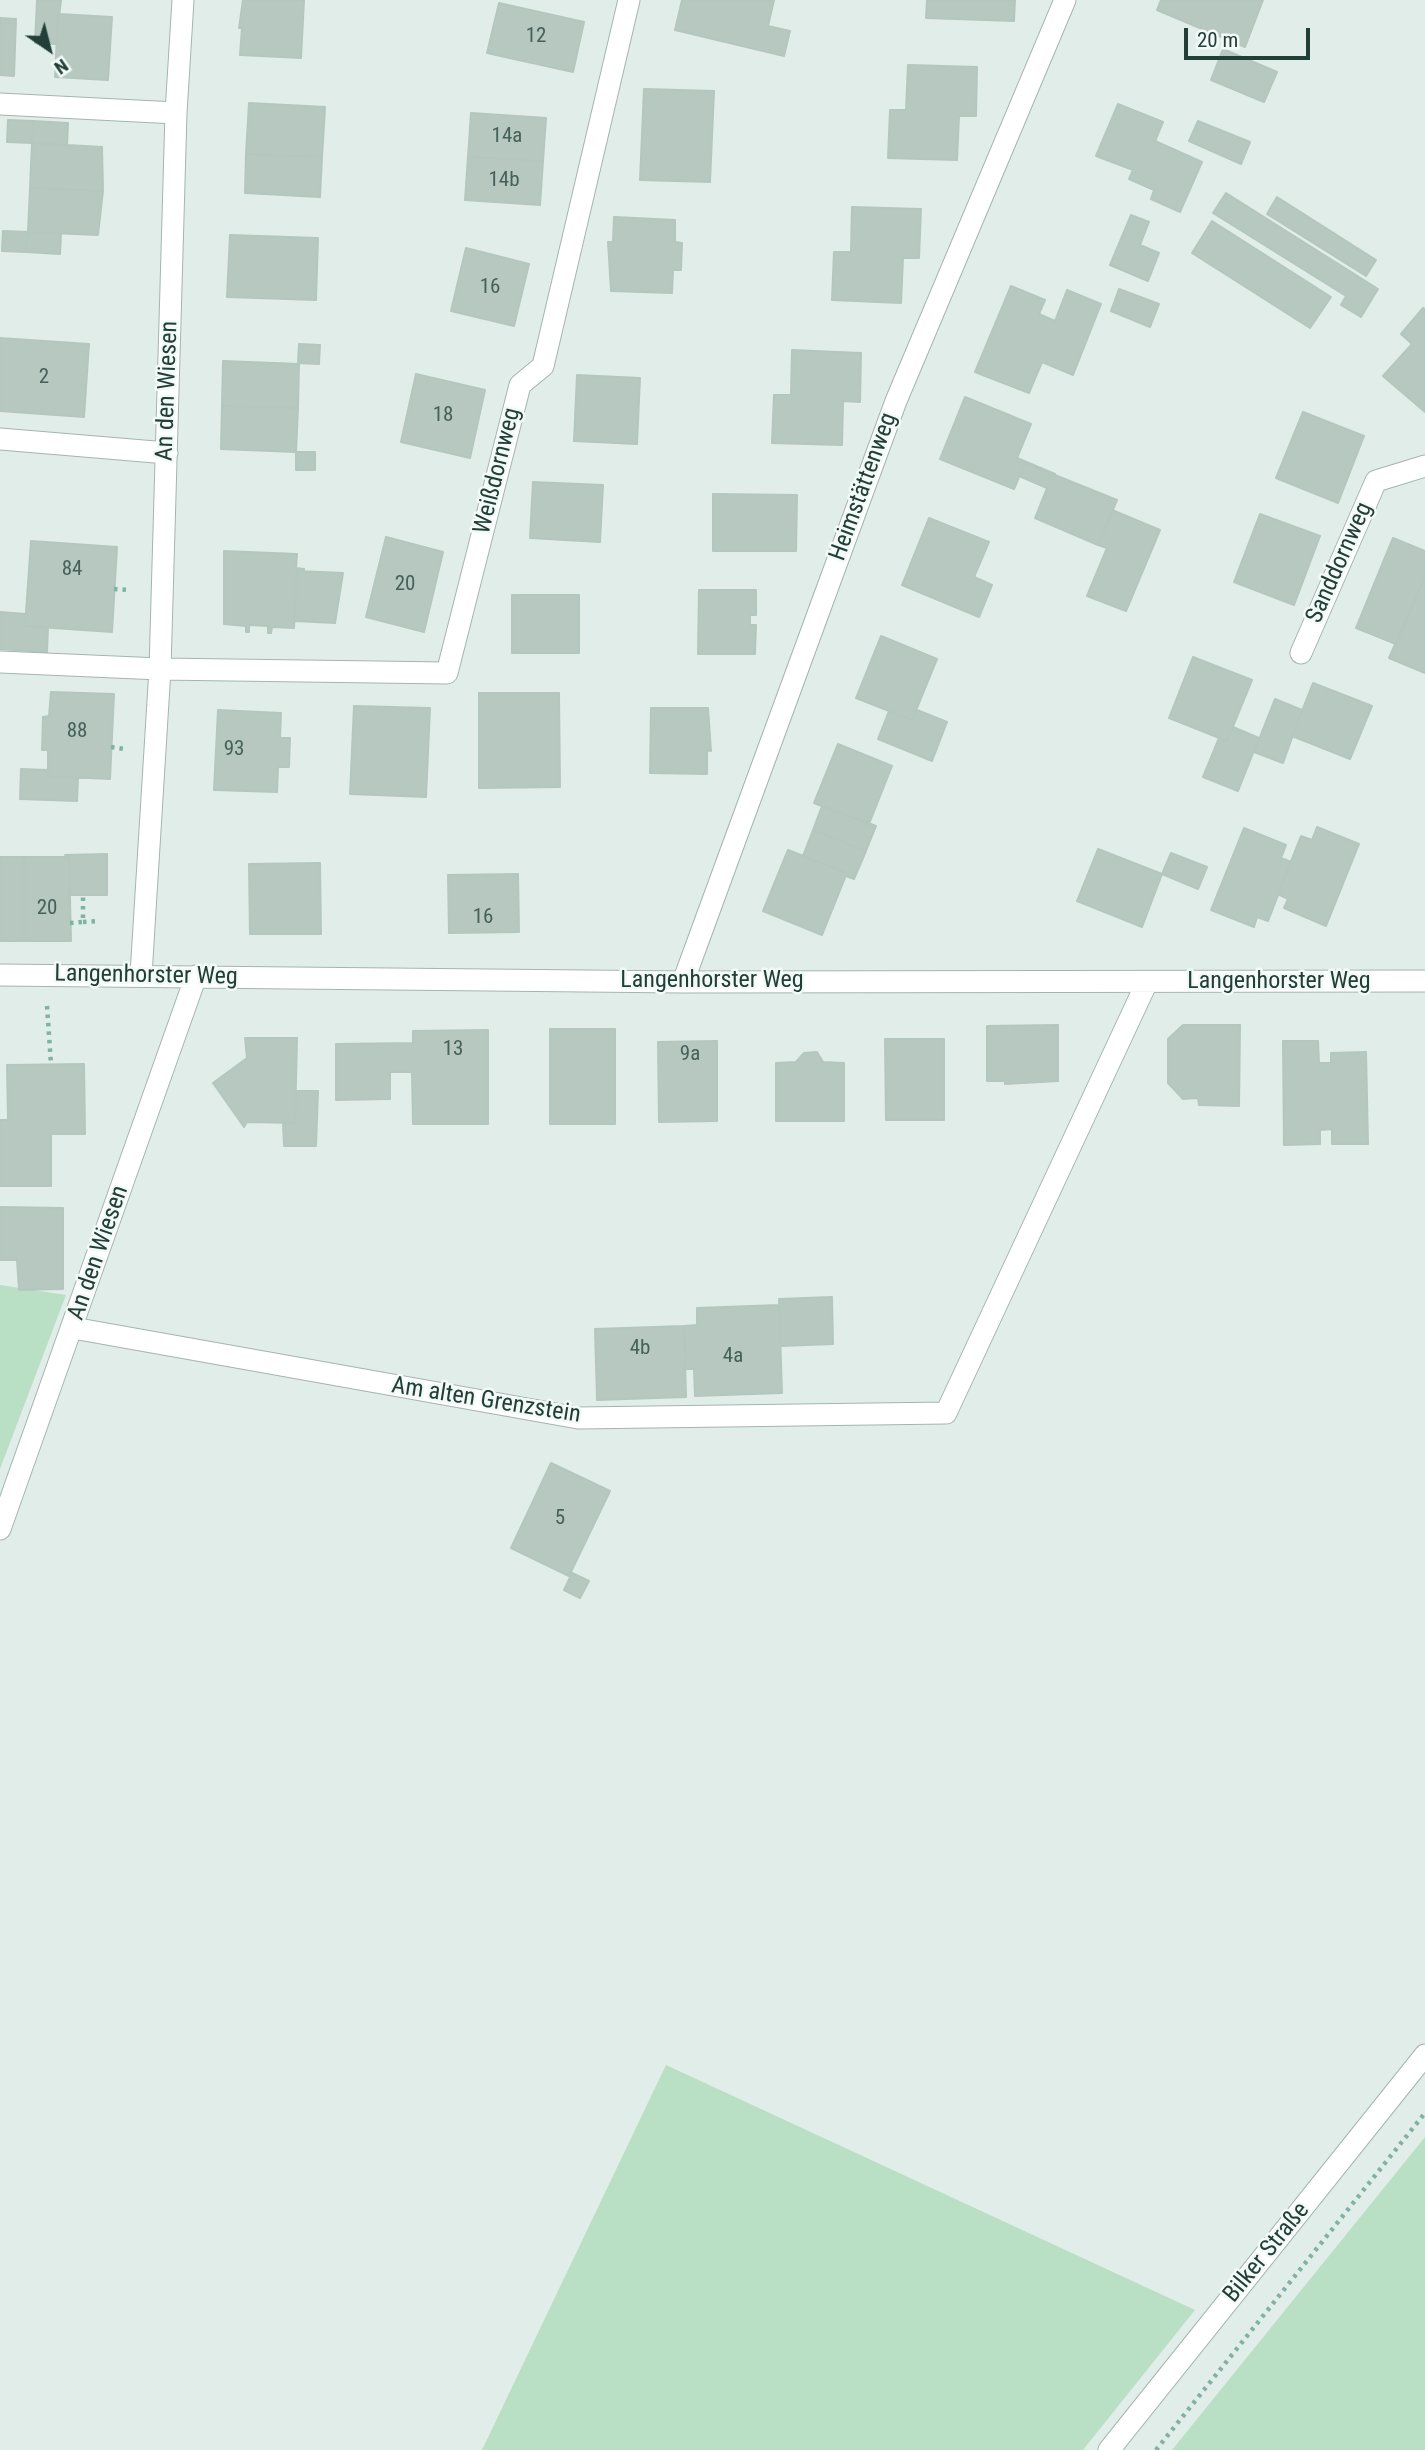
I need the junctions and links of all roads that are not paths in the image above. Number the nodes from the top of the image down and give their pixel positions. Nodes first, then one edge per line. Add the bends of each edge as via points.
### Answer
1 (183, 0) edge
2 (629, 0) edge
3 (1065, 0) edge
4 (0, 104) edge
5 (176, 113) junction
6 (0, 439) edge
7 (167, 453) junction
8 (1425, 466) edge
9 (1301, 653) dead end
10 (0, 662) edge
11 (160, 669) junction
12 (0, 975) edge
13 (141, 975) junction
14 (196, 976) junction
15 (1425, 981) edge
16 (683, 982) junction
17 (1147, 982) junction
18 (73, 1328) junction
19 (0, 1529) edge
20 (1425, 2055) edge
21 (1109, 2450) edge

1 - 5 street, An den Wiesen
2 - 11 street, Weißdornweg via 543,366 520,385 447,673
3 - 16 street, Heimstättenweg via 892,412
4 - 5 street
5 - 7 street, An den Wiesen
6 - 7 street
7 - 11 street, An den Wiesen
8 - 9 street, Sanddornweg via 1376,481
10 - 11 street
11 - 13 street, An den Wiesen
12 - 13 street, Langenhorster Weg
13 - 14 street, Langenhorster Weg
14 - 16 street, Langenhorster Weg
14 - 18 street, An den Wiesen
15 - 17 street, Langenhorster Weg
16 - 17 street, Langenhorster Weg
17 - 18 street, Am alten Grenzstein via 946,1413 578,1418
18 - 19 street, An den Wiesen
20 - 21 street, Bilker Straße

